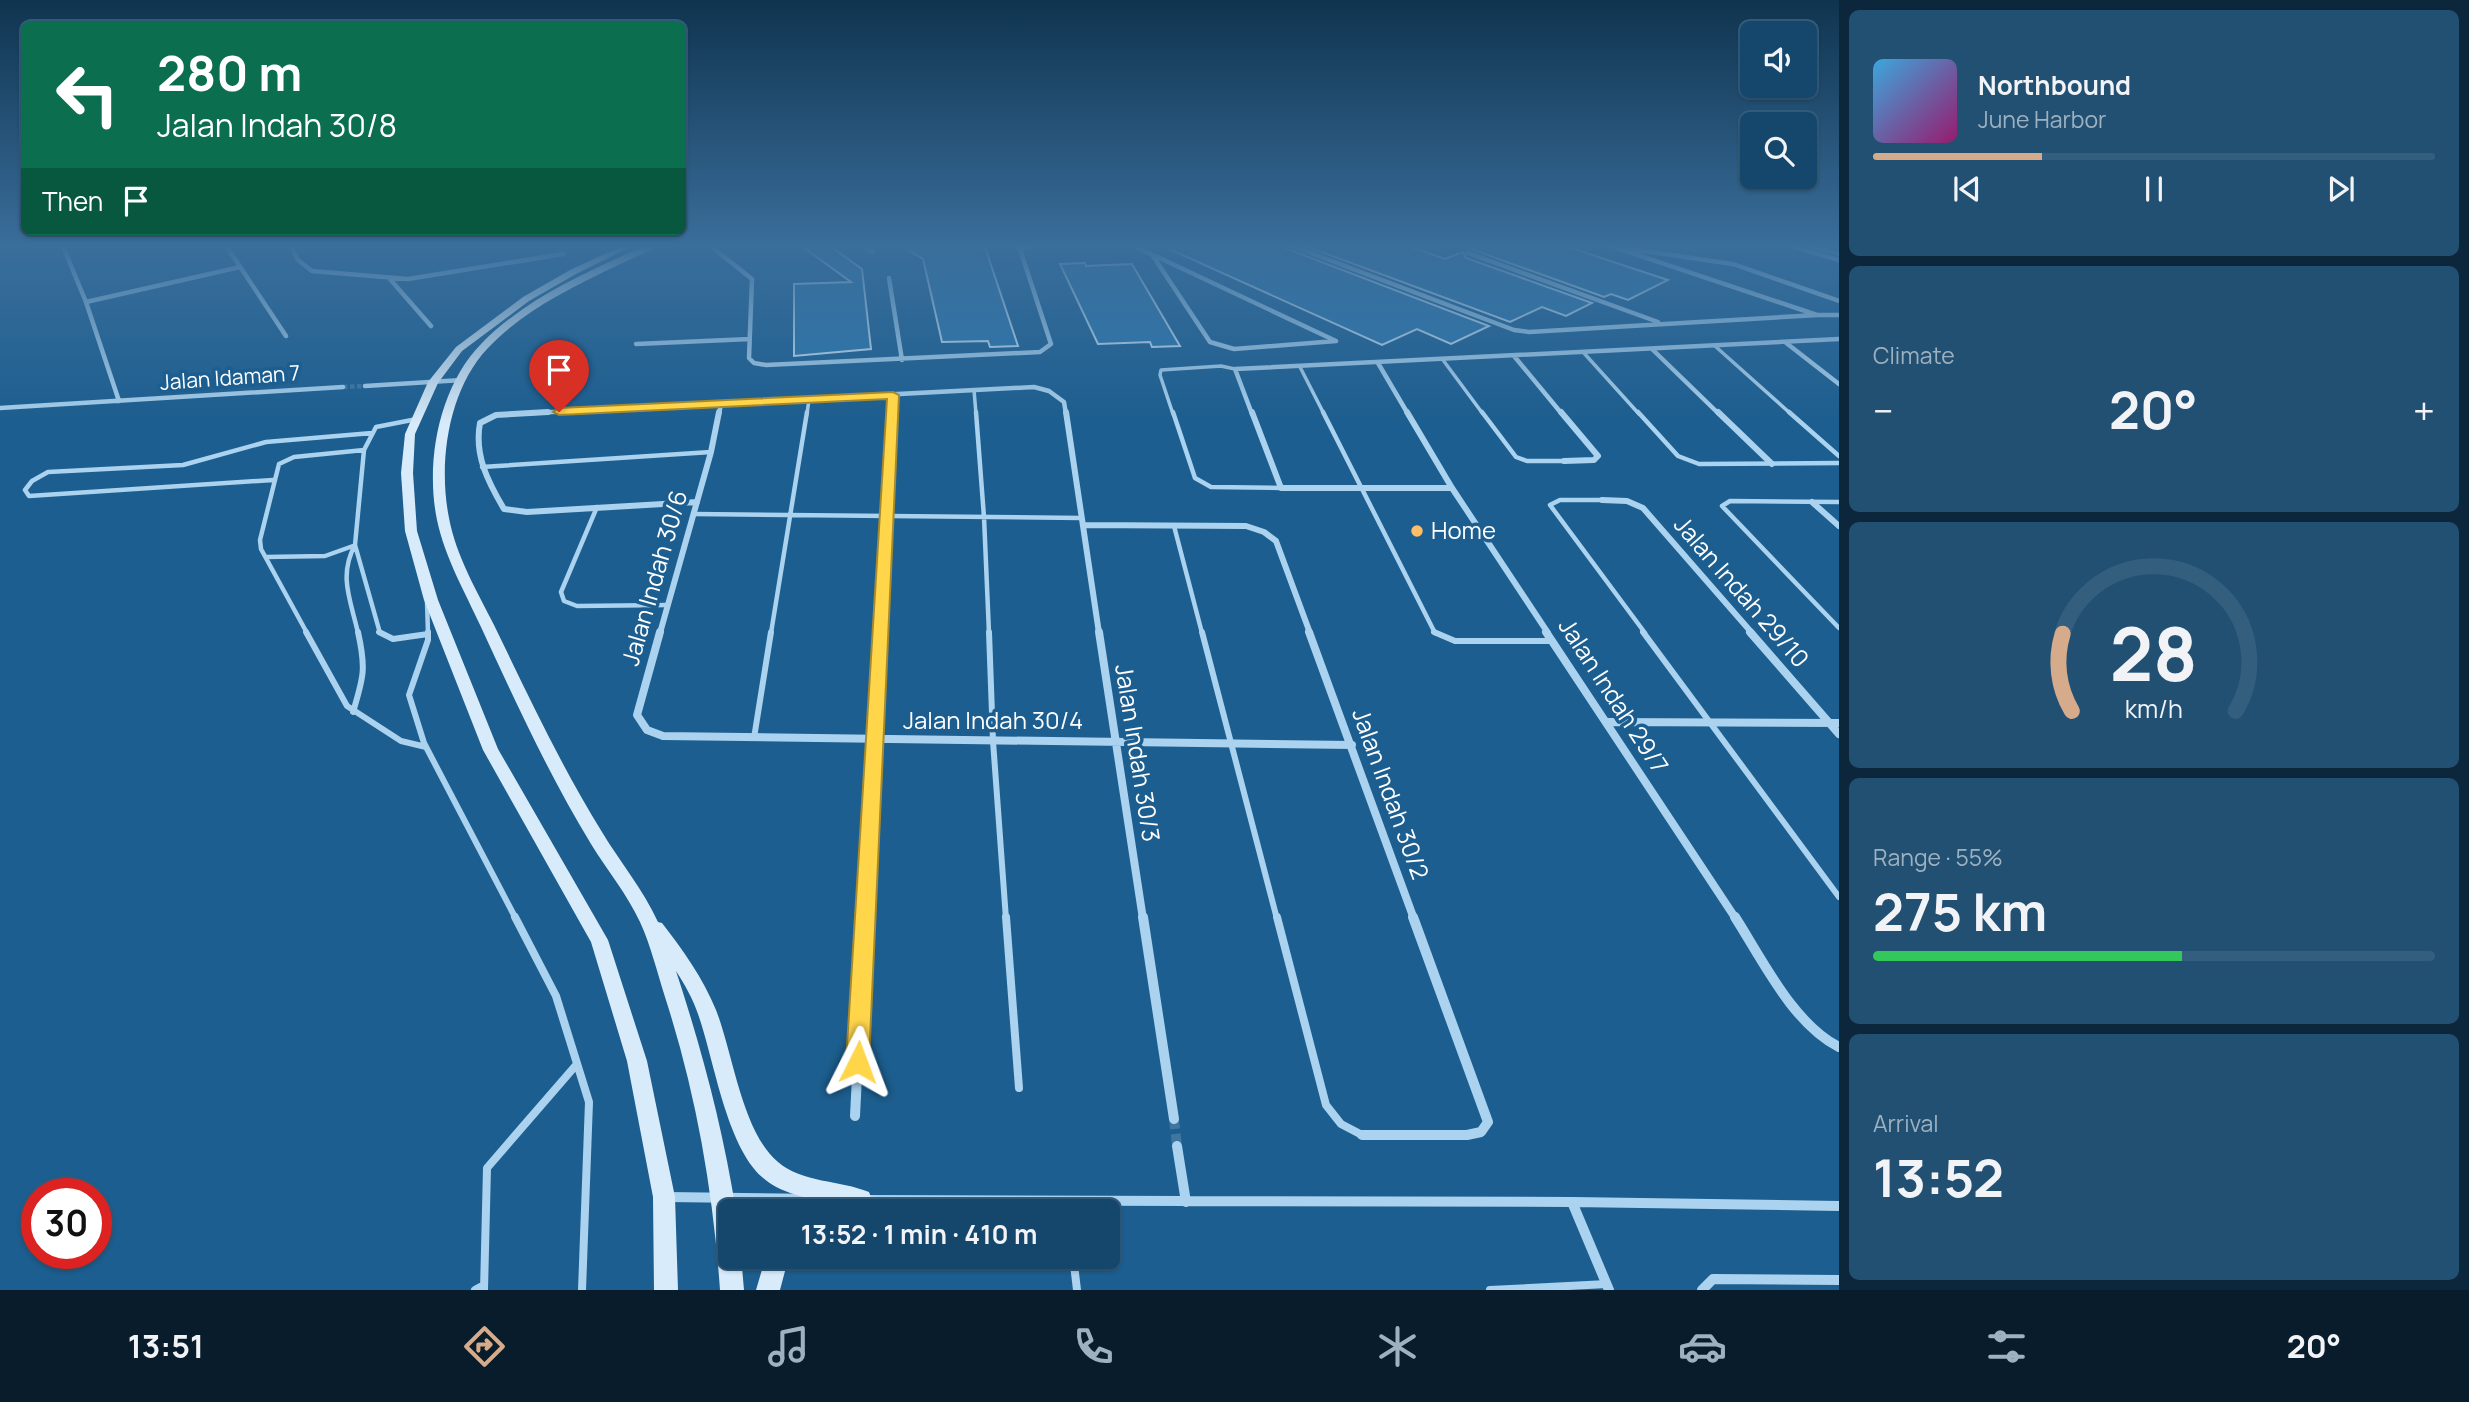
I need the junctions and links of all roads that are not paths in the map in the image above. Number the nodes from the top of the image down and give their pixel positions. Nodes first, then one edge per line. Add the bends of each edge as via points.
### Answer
1 (87, 304) edge
2 (265, 304) edge
3 (412, 304) edge
4 (518, 304) edge
5 (542, 304) edge
6 (751, 304) edge
7 (893, 304) edge
8 (1038, 304) edge
9 (1185, 304) edge
10 (1260, 304) edge
11 (1442, 304) edge
12 (1607, 304) edge
13 (1785, 304) edge
14 (1817, 315) junction
15 (1839, 315) edge
16 (1661, 324) junction
17 (431, 326) dead end
18 (286, 336) dead end
19 (750, 339) junction
20 (1839, 339) edge
21 (1785, 342) junction
22 (636, 344) dead end
23 (1714, 346) junction
24 (1652, 349) junction
25 (1583, 352) junction
26 (1514, 356) junction
27 (902, 360) junction
28 (1444, 360) junction
29 (1378, 363) junction
30 (1300, 368) junction
31 (1235, 369) junction
32 (462, 380) junction
33 (433, 382) junction
34 (1839, 384) edge
35 (365, 386) tunnel mouth
36 (343, 387) tunnel mouth
37 (974, 390) junction
38 (893, 395) junction
39 (809, 399) junction
40 (119, 401) junction
41 (721, 404) junction
42 (0, 408) edge
43 (417, 419) junction
44 (372, 433) junction
45 (363, 450) junction
46 (710, 452) junction
47 (1839, 456) edge
48 (1564, 461) joint
49 (1839, 463) edge
50 (1772, 464) junction
51 (482, 467) junction
52 (273, 480) junction
53 (1281, 488) junction
54 (1360, 488) junction
55 (1451, 488) junction
56 (1602, 500) joint
57 (697, 502) junction
58 (1812, 502) junction
59 (1839, 502) edge
60 (597, 507) junction
61 (693, 514) junction
62 (791, 515) junction
63 (887, 516) junction
64 (984, 517) junction
65 (1082, 522) junction
66 (1174, 526) junction
67 (1839, 526) edge
68 (355, 545) junction
69 (266, 557) junction
70 (427, 584) junction
71 (668, 605) junction
72 (1839, 628) edge
73 (428, 634) junction
74 (1555, 641) junction
75 (353, 712) junction
76 (1608, 722) junction
77 (1710, 723) junction
78 (1834, 723) edge
79 (1839, 734) edge
80 (676, 737) joint
81 (754, 738) junction
82 (874, 740) junction
83 (993, 741) junction
84 (1116, 741) junction
85 (1231, 743) junction
86 (1352, 745) junction
87 (426, 747) junction
88 (1839, 897) edge
89 (649, 920) junction
90 (1839, 1047) edge
91 (577, 1064) junction
92 (1019, 1088) dead end
93 (855, 1116) dead end
94 (1174, 1119) tunnel mouth
95 (1362, 1135) joint
96 (1177, 1146) tunnel mouth
97 (724, 1197) junction
98 (664, 1198) junction
99 (815, 1199) edge
100 (857, 1199) edge
101 (1186, 1202) junction
102 (1572, 1202) junction
103 (1120, 1205) edge
104 (1839, 1206) edge
105 (774, 1269) edge
106 (1075, 1269) edge
107 (1839, 1280) edge
108 (484, 1287) edge
109 (1608, 1287) edge
110 (475, 1290) edge
111 (582, 1290) edge
112 (666, 1290) edge
113 (732, 1290) edge
114 (768, 1290) edge
115 (1077, 1290) edge
116 (1490, 1290) edge
117 (1702, 1290) edge

1 - 40 street
2 - 18 street
3 - 17 street
4 - 33 main road via 459,349
5 - 32 main road via 503,328 481,350
6 - 19 street
7 - 27 street
8 - 27 street via 1051,344 1040,352
9 - 10 street via 1215,345 1234,349 1336,341
11 - 16 street via 1495,325 1529,332
12 - 16 street
13 - 14 street
14 - 15 street
14 - 16 street
19 - 22 street
19 - 27 street via 749,358 766,365
20 - 21 street
21 - 23 street
21 - 34 street
23 - 24 street
23 - 47 lane
24 - 25 street
24 - 50 street
25 - 26 street
25 - 50 lane via 1682,459 1699,464
26 - 28 street
26 - 48 street via 1598,456 1590,461
28 - 29 street
28 - 48 lane via 1516,457 1532,462
29 - 30 street
29 - 55 street, Jalan Indah 29/7
30 - 31 street
30 - 54 lane
31 - 53 street
31 - 53 lane via 1161,370 1195,478 1211,487
32 - 33 street
32 - 89 main road via 442,432 438,466 443,520 534,727
33 - 35 street
33 - 43 main road
36 - 40 street, Jalan Idaman 7
37 - 38 street
37 - 64 lane
37 - 65 street, Jalan Indah 30/3 via 1034,387 1064,402
38 - 39 street
38 - 63 street
39 - 41 street
39 - 62 lane
40 - 42 street, Jalan Idaman 7
41 - 46 street, Jalan Indah 30/6
41 - 51 street via 496,415 480,423 478,430
43 - 44 lane via 381,425
43 - 70 main road via 410,434 407,473 411,531
44 - 45 lane
44 - 52 lane via 265,442 183,465 48,472 25,490 30,496
45 - 52 lane via 288,459 279,464
45 - 68 lane
46 - 51 lane
46 - 57 street, Jalan Indah 30/6
49 - 50 lane
51 - 60 street via 504,509
52 - 69 lane via 260,540
53 - 54 street
54 - 55 street
54 - 74 lane via 1436,634 1455,641
55 - 74 street, Jalan Indah 29/7
56 - 77 lane via 1560,500 1550,505
56 - 78 street, Jalan Indah 29/10 via 1627,500 1643,508
57 - 60 street
57 - 61 street, Jalan Indah 30/6
58 - 59 lane
58 - 67 street
58 - 72 lane via 1730,501 1722,506
60 - 71 lane via 561,592 564,601 577,606
61 - 62 lane
61 - 71 street, Jalan Indah 30/6
62 - 63 lane
62 - 81 lane
63 - 64 lane
63 - 82 street
64 - 65 lane
64 - 83 lane
65 - 66 street, Jalan Indah 30/2
65 - 84 street, Jalan Indah 30/3
66 - 85 lane
66 - 86 street, Jalan Indah 30/2 via 1246,526 1276,541
68 - 69 lane via 325,556
68 - 73 lane via 380,634 393,639
68 - 75 lane via 345,576 365,662
69 - 75 lane
70 - 73 lane
70 - 98 main road via 491,750 599,940 637,1061
71 - 80 street, Jalan Indah 30/6 via 637,715 648,732
73 - 87 lane via 409,695
74 - 76 street, Jalan Indah 29/7
75 - 87 lane via 401,741
76 - 77 street
76 - 90 street, Jalan Indah 29/7 via 1793,1006 1809,1026
77 - 78 street
77 - 88 lane
78 - 79 street, Jalan Indah 29/10
80 - 81 street, Jalan Indah 30/4
81 - 82 street, Jalan Indah 30/4
82 - 83 street, Jalan Indah 30/4
82 - 93 street
83 - 84 street, Jalan Indah 30/4
83 - 92 lane
84 - 85 street, Jalan Indah 30/4
84 - 94 street, Jalan Indah 30/3
85 - 86 street, Jalan Indah 30/4
85 - 95 lane via 1326,1105 1333,1119
86 - 95 street, Jalan Indah 30/2 via 1488,1122 1481,1132 1467,1135
87 - 91 lane via 556,996
89 - 97 main road via 690,1040
89 - 100 main road via 696,987 751,1149 770,1171
91 - 108 lane via 487,1168
91 - 111 lane via 589,1102
96 - 101 street
97 - 98 street
97 - 99 street
97 - 113 main road
98 - 112 main road
101 - 102 street
101 - 103 street
102 - 104 street
102 - 109 street
105 - 114 main road
106 - 115 lane
107 - 117 street via 1713,1279
108 - 110 lane
109 - 116 lane

